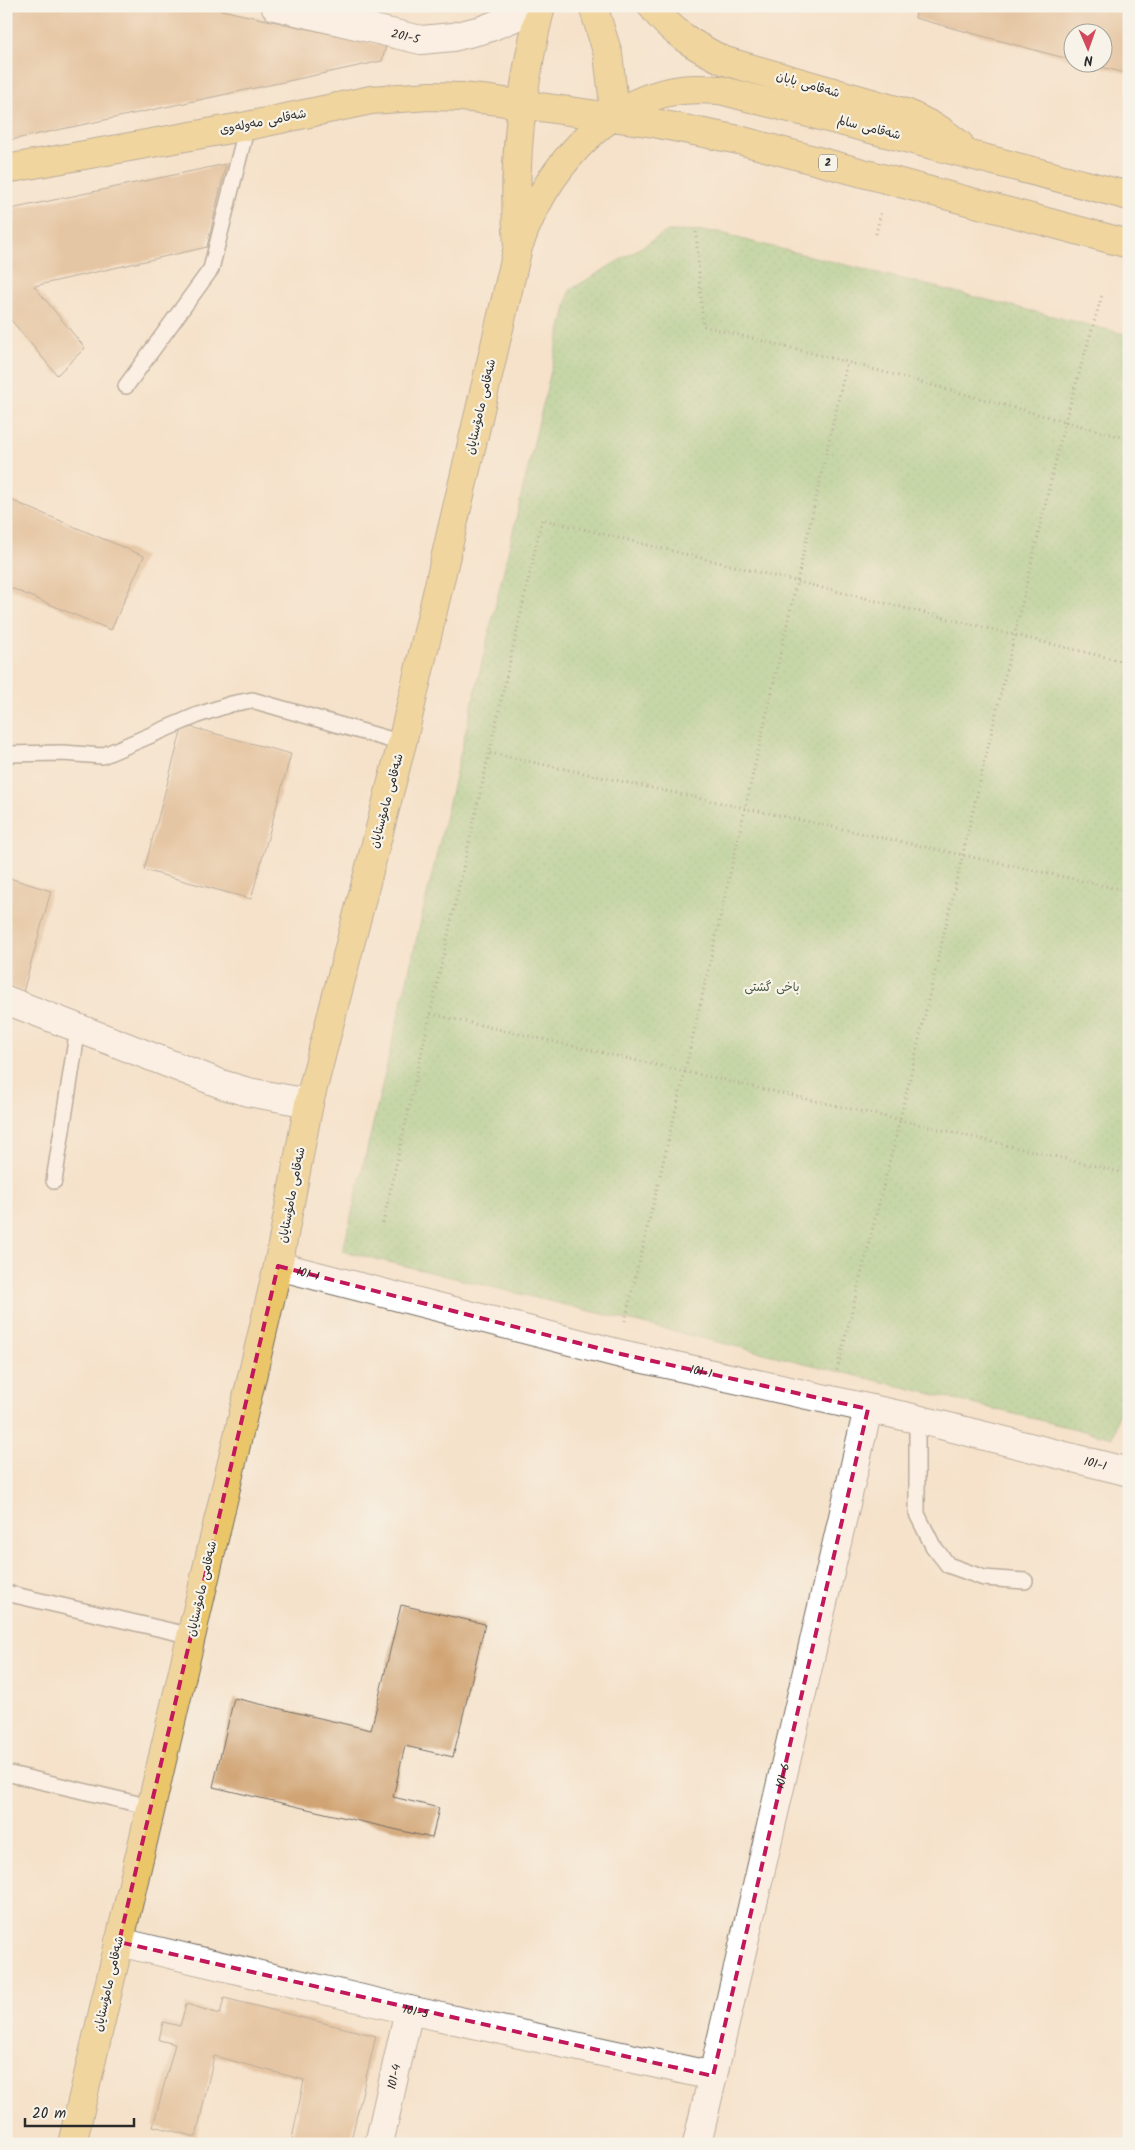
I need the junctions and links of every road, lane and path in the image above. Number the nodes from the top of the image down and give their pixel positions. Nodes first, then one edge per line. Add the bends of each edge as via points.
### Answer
1 (275, 6) edge
2 (532, 6) edge
3 (541, 6) edge
4 (593, 6) edge
5 (652, 6) edge
6 (522, 105) junction
7 (611, 118) junction
8 (247, 126) junction
9 (969, 154) junction
10 (6, 169) edge
11 (1129, 196) edge
12 (696, 232) dead end
13 (1129, 244) edge
14 (518, 247) junction
15 (1102, 295) dead end
16 (847, 362) junction
17 (126, 386) dead end
18 (1065, 421) junction
19 (1129, 439) edge
20 (796, 582) junction
21 (1014, 635) junction
22 (1129, 663) edge
23 (402, 743) junction
24 (6, 754) edge
25 (490, 754) junction
26 (746, 808) junction
27 (962, 855) junction
28 (1129, 891) edge
29 (6, 1000) edge
30 (431, 1014) junction
31 (78, 1028) junction
32 (686, 1071) junction
33 (309, 1103) junction
34 (900, 1120) junction
35 (1129, 1174) edge
36 (54, 1181) dead end
37 (383, 1223) dead end
38 (278, 1266) junction
39 (621, 1354) junction
40 (830, 1400) junction
41 (868, 1409) junction
42 (917, 1419) junction
43 (1127, 1464) edge
44 (1025, 1581) dead end
45 (6, 1593) edge
46 (192, 1636) junction
47 (6, 1773) edge
48 (151, 1807) junction
49 (119, 1942) junction
50 (409, 2010) junction
51 (713, 2076) junction
52 (72, 2144) edge
53 (379, 2144) edge
54 (697, 2144) edge

1 - 2 street, 201-5 via 421,40 485,29
3 - 6 main road
4 - 7 main road via 608,54 613,96
5 - 9 main road, شەقامی بابان via 675,31 698,49 725,61 906,113 940,130
6 - 7 main road, 2
6 - 8 main road, شەقامی مەولەوی via 461,97 371,100
6 - 14 main road, شەقامی مامۆستایان via 515,176
7 - 9 main road, شەقامی سالم via 644,100 673,91 720,90
7 - 13 main road, 2 via 739,140
7 - 14 main road, شەقامی مامۆستایان via 564,163 544,189
8 - 10 main road, شەقامی مەولەوی
8 - 17 lane via 210,269
9 - 11 main road, شەقامی سالم
12 - 16 path via 703,326
14 - 23 main road, شەقامی مامۆستایان
15 - 18 path
16 - 18 path
16 - 20 path
18 - 19 path
18 - 21 path
20 - 21 path
20 - 25 path via 542,519
20 - 26 path
21 - 22 path
21 - 27 path
23 - 24 lane via 252,700 198,715 102,756
23 - 33 main road, شەقامی مامۆستایان
25 - 26 path
25 - 30 path
26 - 27 path
26 - 32 path
27 - 28 path
27 - 34 path
29 - 31 street
30 - 32 path
30 - 37 path
31 - 33 street via 232,1087
31 - 36 lane
32 - 34 path
32 - 39 path via 625,1319
33 - 38 main road, شەقامی مامۆستایان
34 - 35 path
34 - 40 path
38 - 39 street, 101-1
38 - 46 main road, شەقامی مامۆستایان
39 - 40 street, 101-1
40 - 41 street, 101-1
41 - 42 street, 101-1
41 - 51 street, 101-6
42 - 43 street, 101-1
42 - 44 lane via 917,1514 933,1546 948,1565 984,1578
45 - 46 lane
46 - 48 main road, شەقامی مامۆستایان
47 - 48 lane
48 - 49 main road, شەقامی مامۆستایان
49 - 50 street, 101-5
49 - 52 main road, شەقامی مامۆستایان
50 - 51 street, 101-5
50 - 53 street, 101-4
51 - 54 street, 101-6

